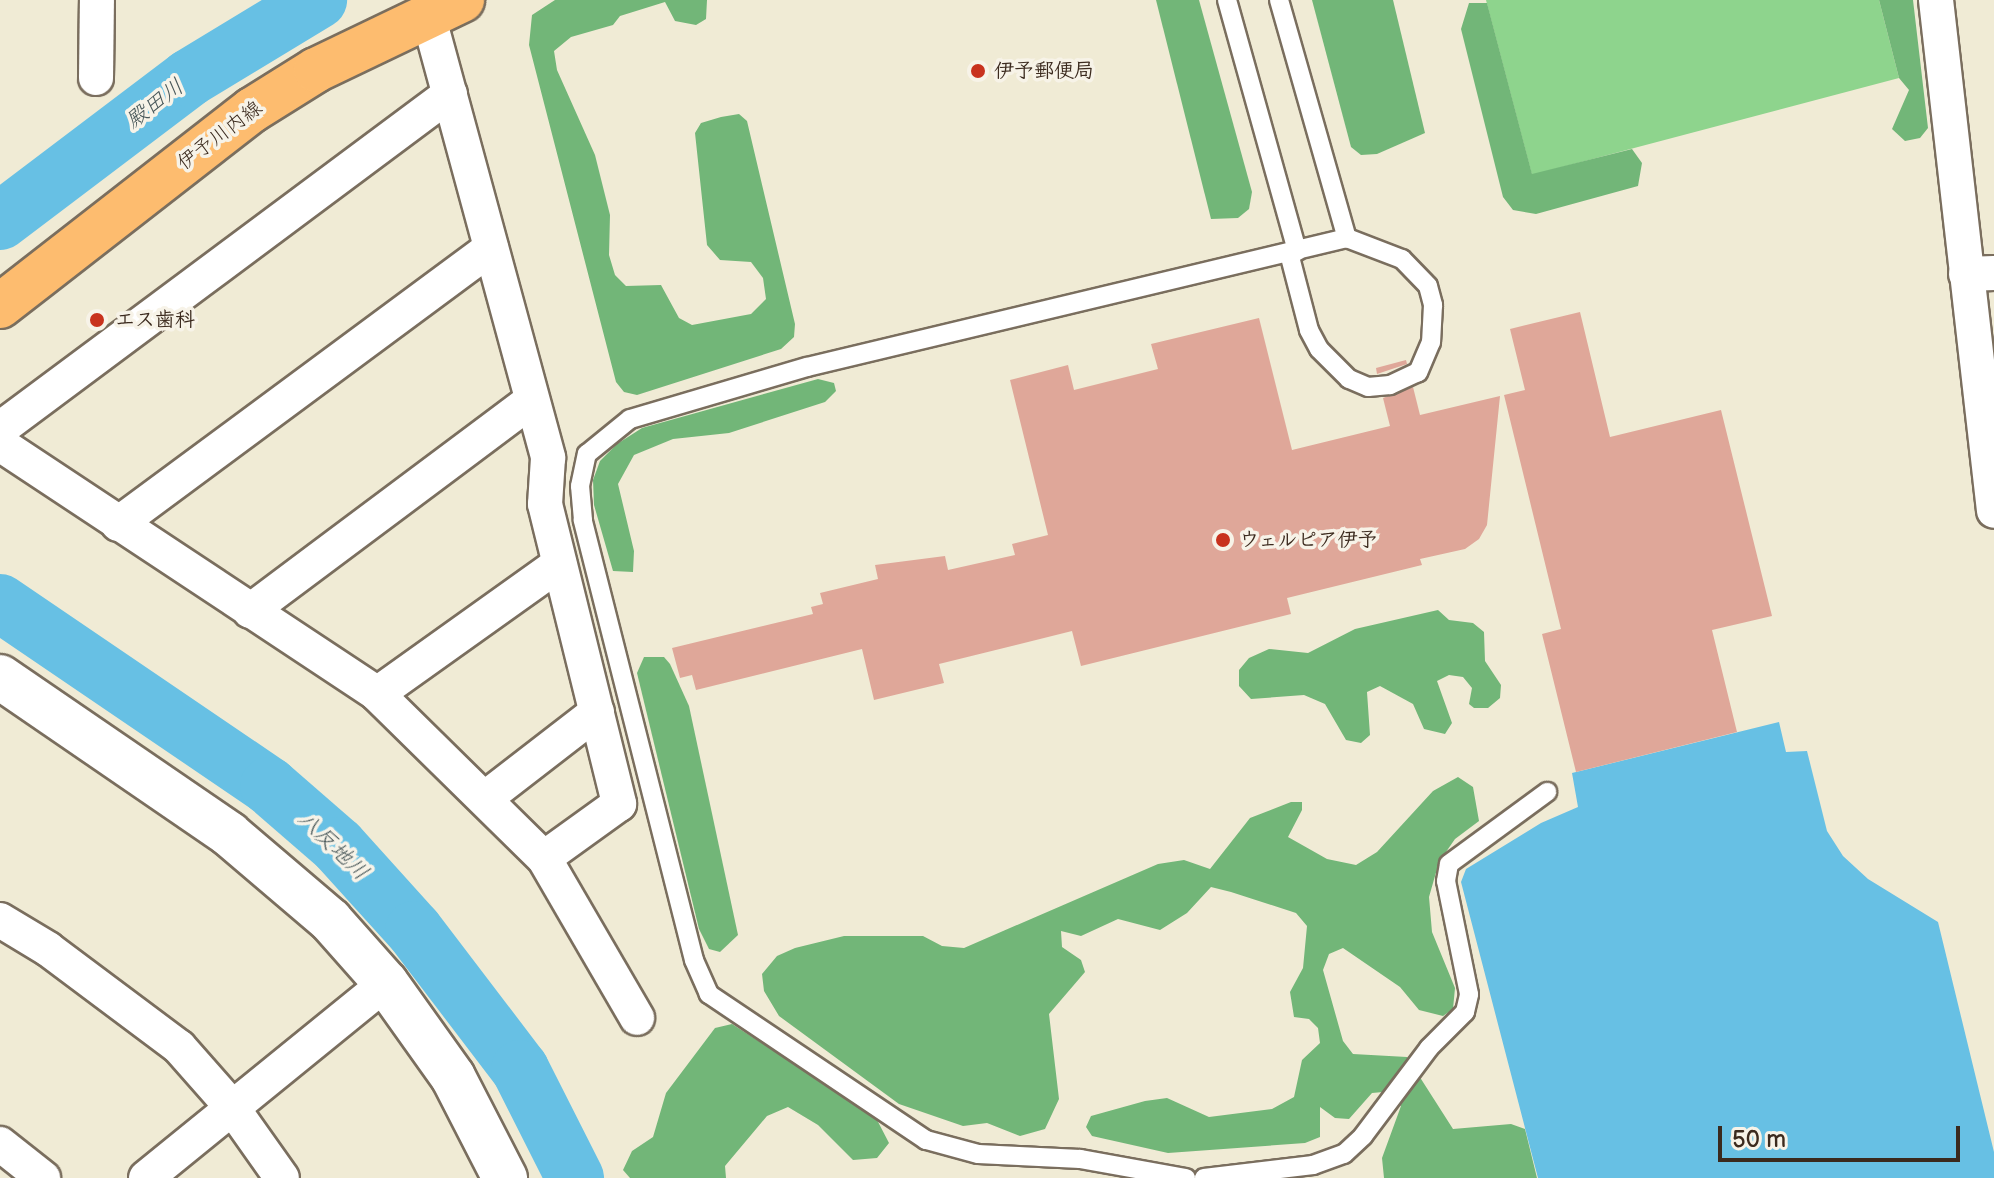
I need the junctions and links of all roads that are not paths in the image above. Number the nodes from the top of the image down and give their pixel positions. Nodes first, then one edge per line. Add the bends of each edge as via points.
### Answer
1 (97, 0) edge
2 (1227, 0) edge
3 (1279, 0) edge
4 (1936, 0) edge
5 (445, 7) edge
6 (96, 78) dead end
7 (450, 94) junction
8 (1347, 238) junction
9 (491, 248) junction
10 (1293, 252) junction
11 (1980, 274) edge
12 (0, 306) edge
13 (532, 400) junction
14 (0, 429) edge
15 (0, 444) edge
16 (1994, 511) edge
17 (118, 524) junction
18 (559, 564) junction
19 (250, 611) junction
20 (0, 677) edge
21 (377, 694) junction
22 (597, 712) junction
23 (1547, 792) dead end
24 (487, 797) junction
25 (544, 858) junction
26 (0, 920) edge
27 (386, 983) junction
28 (637, 1018) dead end
29 (231, 1106) junction
30 (0, 1144) edge
31 (43, 1178) edge
32 (146, 1178) edge
33 (282, 1178) edge
34 (505, 1178) edge
35 (1186, 1178) edge
36 (1204, 1178) edge

1 - 6 street
2 - 10 lane
3 - 8 lane
4 - 11 street
5 - 7 street
5 - 12 main road, 伊予川内線 via 316,70 252,110
7 - 9 street
7 - 14 street
8 - 10 lane
8 - 10 lane via 1402,259 1428,286 1431,342 1418,372 1406,382 1368,387 1349,379 1319,349 1309,330
9 - 13 street
9 - 17 street
10 - 35 lane via 807,367 630,419 587,454 580,486 583,520 694,960 709,994 926,1140 978,1154 1080,1159
11 - 16 street
13 - 18 street via 548,458 545,504
13 - 19 street
15 - 17 street
17 - 19 street
18 - 21 street
18 - 22 street
19 - 21 street
20 - 27 street via 281,875
21 - 24 street
22 - 24 street
22 - 25 street via 619,804
23 - 36 lane via 1449,864 1446,881 1469,994 1465,1012 1429,1048 1363,1136 1344,1154 1313,1165
24 - 25 street
25 - 28 street
26 - 29 street via 143,1017 179,1047
27 - 29 street
27 - 34 street via 453,1077
29 - 32 street
29 - 33 street
30 - 31 street

